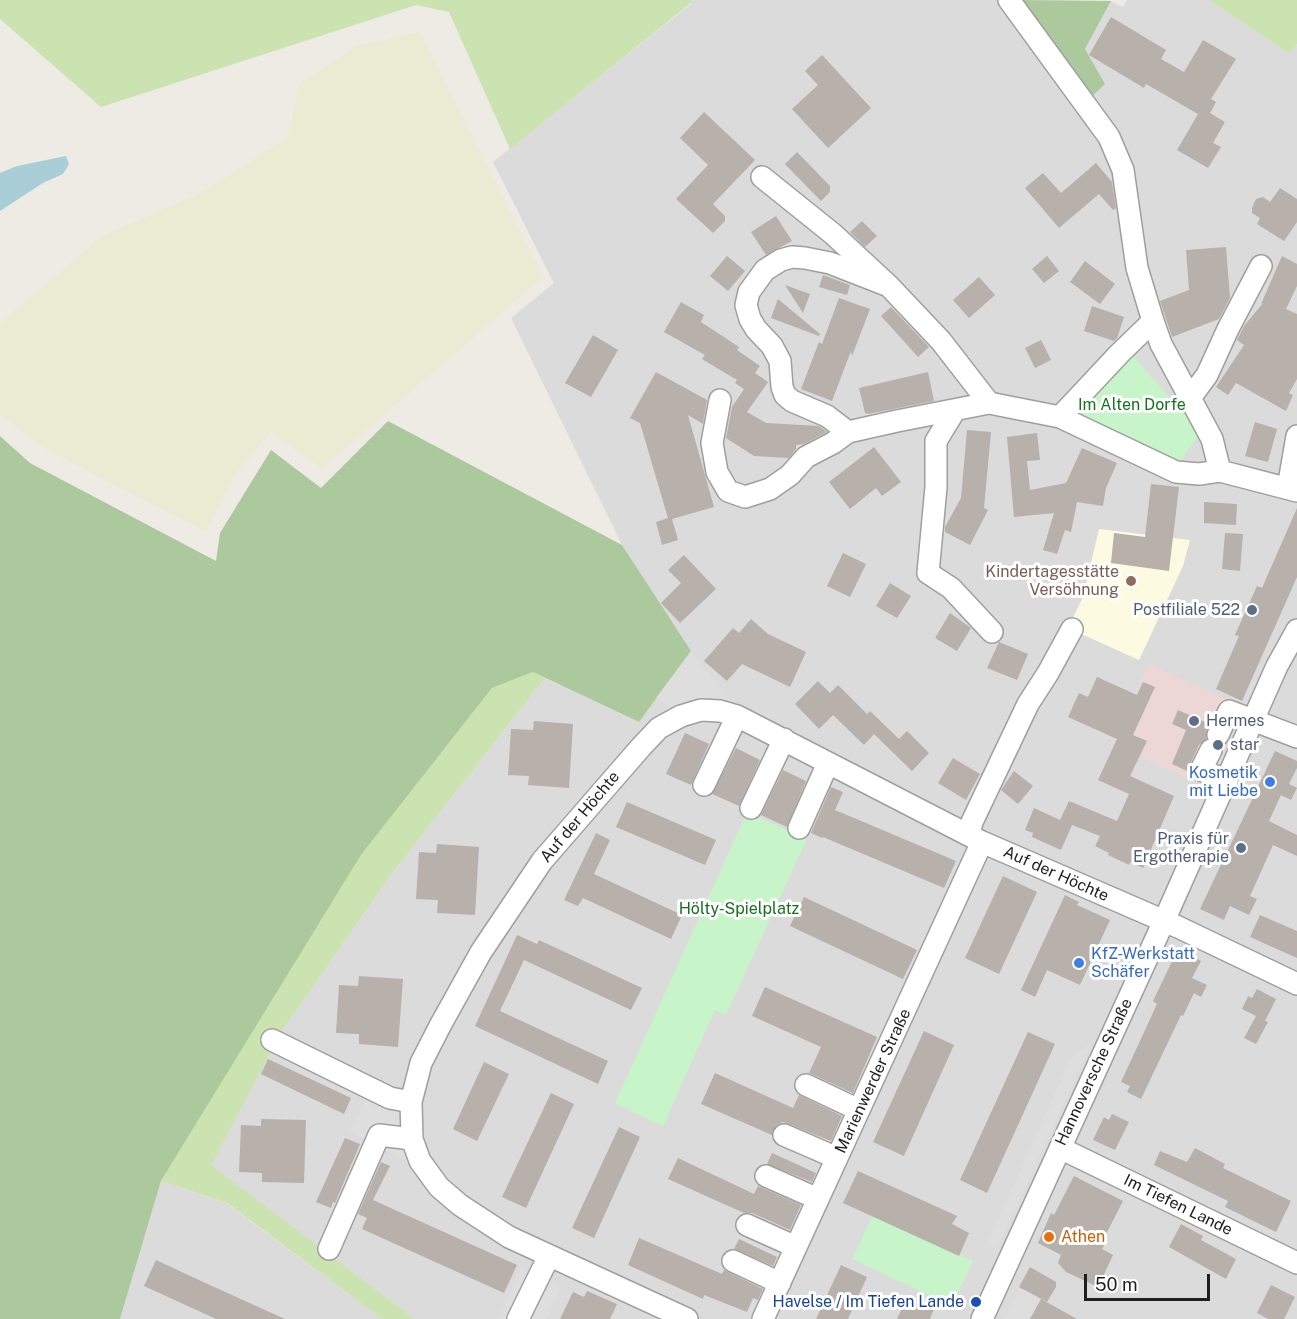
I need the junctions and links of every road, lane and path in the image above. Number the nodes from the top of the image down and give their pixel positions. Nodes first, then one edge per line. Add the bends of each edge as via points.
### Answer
1 (1009, 0) edge
2 (762, 177) dead end
3 (1261, 266) dead end
4 (889, 286) junction
5 (1153, 321) junction
6 (1190, 398) junction
7 (720, 400) dead end
8 (989, 403) junction
9 (955, 410) junction
10 (1060, 417) junction
11 (848, 432) junction
12 (1297, 436) edge
13 (1220, 471) junction
14 (1293, 489) edge
15 (1072, 629) dead end
16 (1297, 630) edge
17 (992, 632) dead end
18 (737, 716) junction
19 (1253, 721) junction
20 (1297, 737) edge
21 (784, 739) junction
22 (828, 763) junction
23 (1227, 781) junction
24 (704, 785) dead end
25 (751, 808) dead end
26 (799, 828) dead end
27 (976, 838) junction
28 (1164, 921) junction
29 (1297, 984) edge
30 (272, 1040) dead end
31 (806, 1085) dead end
32 (411, 1102) junction
33 (859, 1110) junction
34 (784, 1135) dead end
35 (412, 1139) junction
36 (1060, 1148) junction
37 (837, 1158) junction
38 (766, 1176) dead end
39 (818, 1199) junction
40 (747, 1225) dead end
41 (796, 1247) junction
42 (329, 1249) dead end
43 (549, 1256) junction
44 (734, 1261) dead end
45 (1297, 1263) edge
46 (780, 1283) junction
47 (653, 1312) edge
48 (518, 1319) edge
49 (687, 1319) edge
50 (763, 1319) edge
51 (982, 1319) edge

1 - 5 street via 1109,137 1123,170 1137,268
2 - 4 street
3 - 6 street via 1208,375
4 - 8 street via 941,341
4 - 11 street via 830,263 792,257 765,270 749,292 746,305 750,319 780,362 785,395 827,416
5 - 6 street
5 - 10 street
6 - 13 street via 1212,439
7 - 11 street via 712,443 717,472 728,491 745,497 770,489 806,457
8 - 9 street
8 - 10 street
9 - 11 street
9 - 17 street via 936,441 928,573 951,588
10 - 13 street via 1176,472
12 - 14 street
13 - 14 street
15 - 27 street, Marienwerder Straße via 1028,704 972,822
16 - 19 street, Hannoversche Straße
18 - 21 street, Auf der Höchte
18 - 24 street
18 - 32 street, Auf der Höchte via 701,710 659,728 542,861 481,952 441,1024 422,1064
19 - 20 street
19 - 23 street, Hannoversche Straße
19 - 23 street via 1229,711 1201,770
21 - 22 street, Auf der Höchte
21 - 25 street
22 - 26 street
22 - 27 street, Auf der Höchte
23 - 28 street, Hannoversche Straße
27 - 28 street, Auf der Höchte
27 - 33 street, Marienwerder Straße
28 - 29 street, Auf der Höchte
28 - 36 street, Hannoversche Straße
30 - 32 street via 390,1098
31 - 33 street
32 - 35 street, Auf der Höchte
33 - 37 street, Marienwerder Straße
34 - 37 street
35 - 42 street via 379,1135
35 - 43 street, Auf der Höchte via 420,1161 439,1187 459,1205 509,1237
36 - 45 street, Im Tiefen Lande
36 - 51 street, Hannoversche Straße
37 - 39 street, Marienwerder Straße
38 - 39 street
39 - 41 street, Marienwerder Straße
40 - 41 street
41 - 46 street, Marienwerder Straße
43 - 47 street, Auf der Höchte
43 - 48 street
44 - 46 street
46 - 50 street, Marienwerder Straße
47 - 49 street, Auf der Höchte

